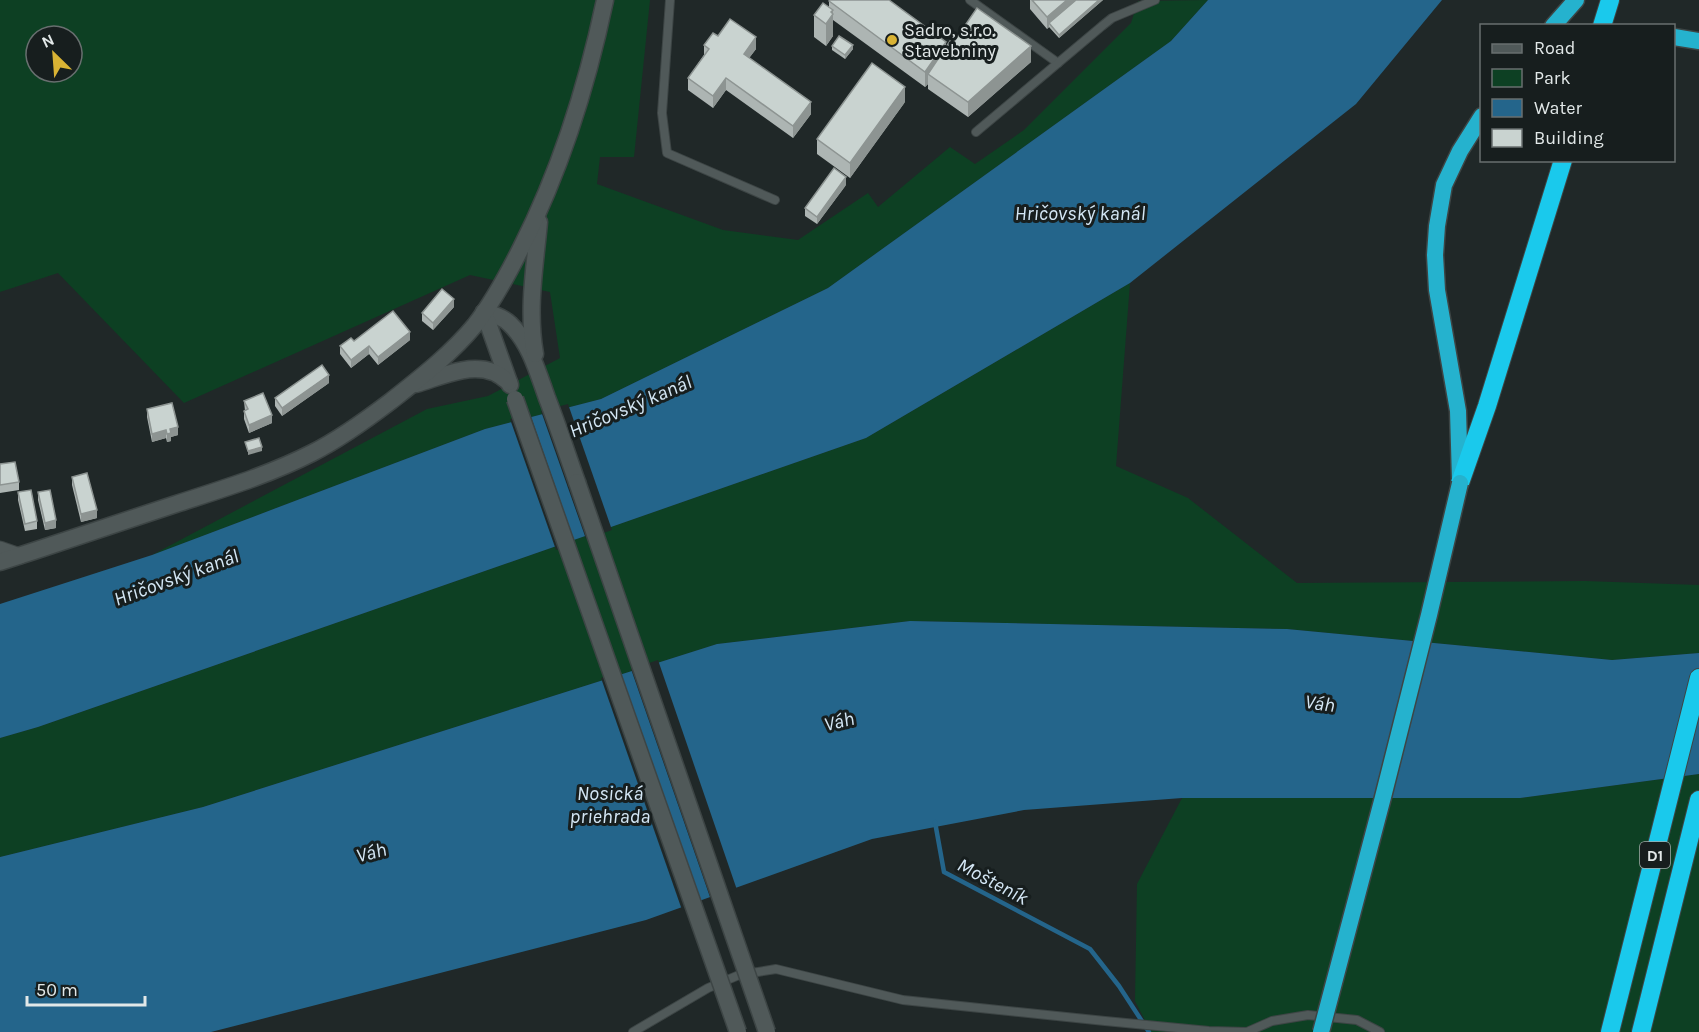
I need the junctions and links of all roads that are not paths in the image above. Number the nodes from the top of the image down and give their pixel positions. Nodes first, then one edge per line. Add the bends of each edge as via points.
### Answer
1 (605, 0) edge
2 (670, 0) edge
3 (970, 0) edge
4 (1155, 0) edge
5 (1576, 0) edge
6 (1610, 0) edge
7 (1555, 24) edge
8 (1603, 24) edge
9 (1675, 37) edge
10 (1699, 41) edge
11 (1058, 63) junction
12 (1480, 119) edge
13 (976, 132) dead end
14 (1562, 162) edge
15 (775, 200) dead end
16 (540, 212) junction
17 (484, 312) junction
18 (538, 370) junction
19 (509, 382) junction
20 (410, 386) junction
21 (1460, 483) junction
22 (0, 549) edge
23 (20, 556) junction
24 (0, 562) edge
25 (1699, 678) edge
26 (1699, 800) edge
27 (633, 1032) edge
28 (738, 1032) edge
29 (767, 1032) edge
30 (1321, 1032) edge
31 (1380, 1032) edge
32 (1610, 1032) edge
33 (1641, 1032) edge

1 - 16 main road via 585,85
2 - 15 lane via 662,113 667,153
3 - 11 lane
4 - 11 lane via 1112,18
5 - 7 highway
6 - 8 highway
9 - 10 highway
11 - 13 lane
12 - 21 highway via 1444,185 1435,255 1437,290 1458,411
14 - 21 highway
16 - 17 main road
16 - 18 main road via 531,289 531,330
17 - 18 main road via 509,323
17 - 19 main road
17 - 20 main road via 456,345
18 - 29 main road, bridge
19 - 20 main road via 490,371 468,370
19 - 28 main road, bridge
20 - 23 main road via 325,447 291,463
21 - 30 highway, bridge
22 - 23 street
23 - 24 main road
25 - 32 highway, D1
26 - 33 highway, D1
27 - 31 lane via 708,987 739,975 776,969 903,1000 1209,1031 1247,1032 1272,1021 1308,1015 1357,1020

